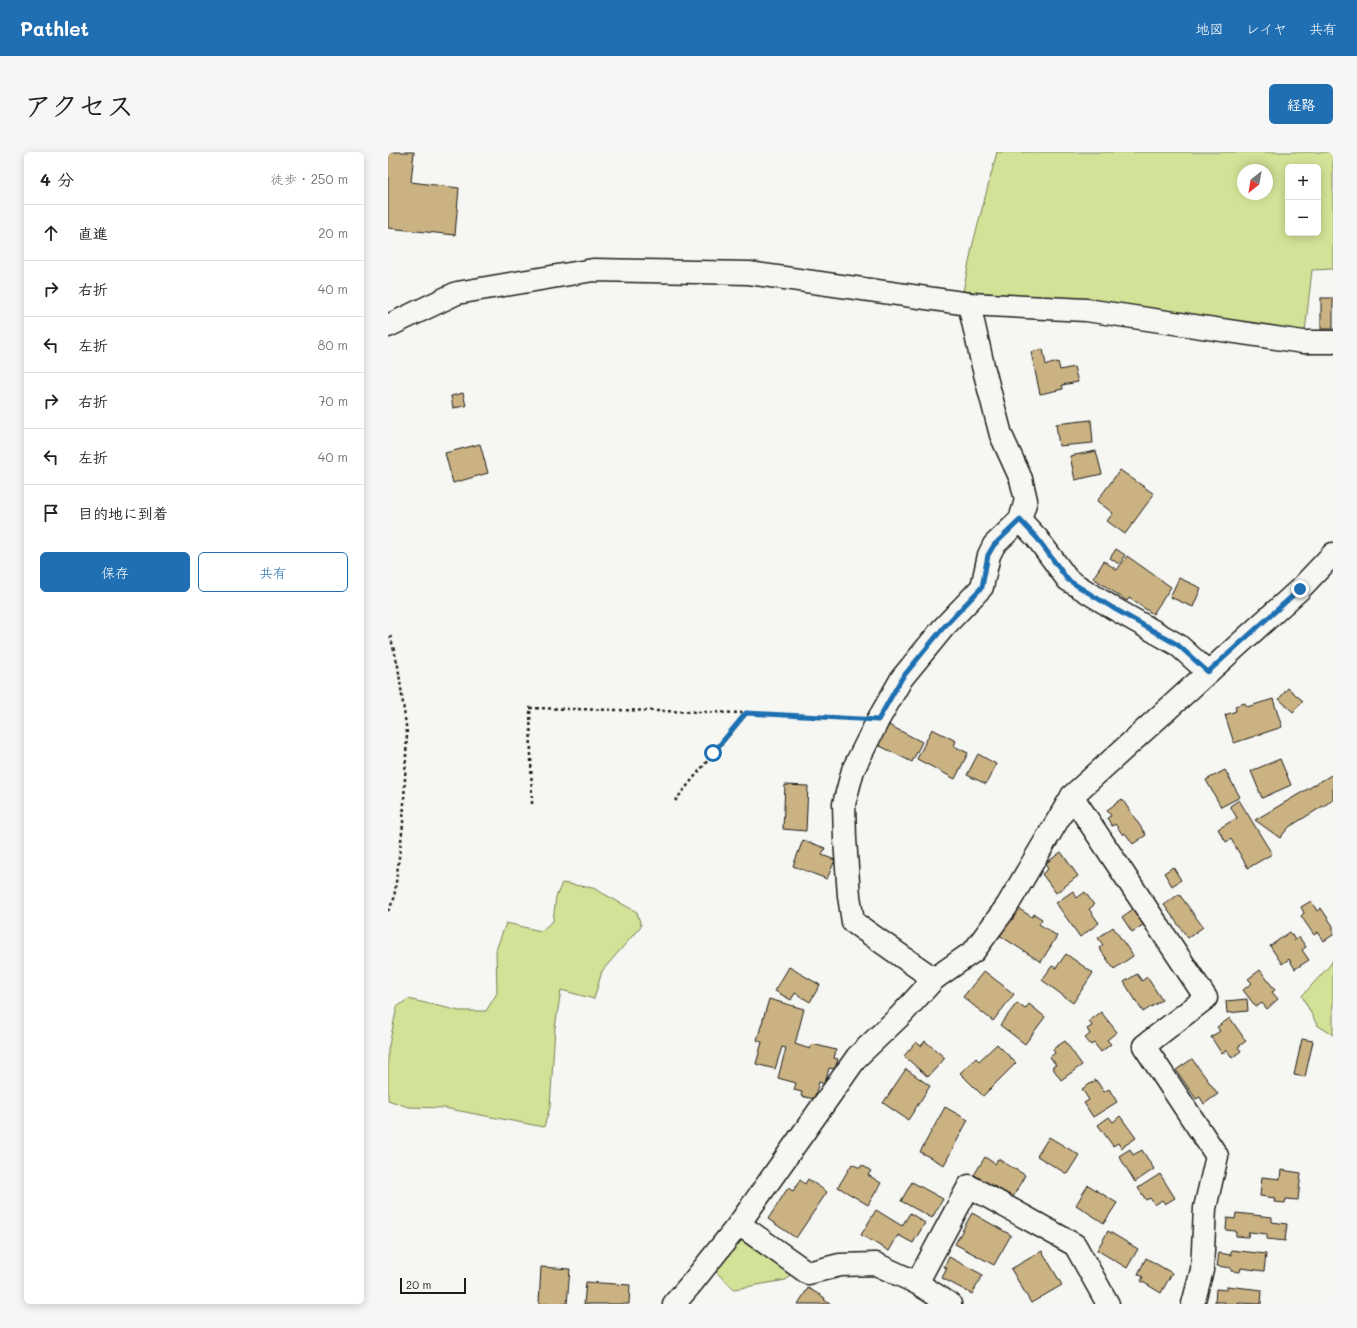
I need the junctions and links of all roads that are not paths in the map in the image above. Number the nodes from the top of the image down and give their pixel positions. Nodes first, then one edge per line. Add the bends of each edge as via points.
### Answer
1 (969, 304) junction
2 (388, 326) edge
3 (1333, 342) edge
4 (1020, 520) junction
5 (1333, 554) edge
6 (1208, 672) junction
7 (1072, 796) junction
8 (934, 980) junction
9 (739, 1224) junction
10 (917, 1283) junction
11 (674, 1304) edge
12 (950, 1304) edge
13 (1108, 1304) edge
14 (1193, 1304) edge

1 - 2 street via 749,273 593,270 457,294
1 - 3 street via 1086,310 1303,342
1 - 4 street via 1001,435 1021,480 1026,500
4 - 6 street via 1037,538 1068,580 1178,645
4 - 8 street via 994,545 988,555 982,587 943,628 902,678 853,770 844,804 853,922
5 - 6 street via 1300,589
6 - 7 street
7 - 8 street via 1007,906 974,951
7 - 14 street via 1206,998 1144,1046 1217,1156 1205,1208 1202,1270
8 - 9 street via 857,1057
9 - 10 street via 808,1273 840,1265 876,1264
9 - 11 street
10 - 12 street
10 - 13 street via 969,1186 1076,1245

